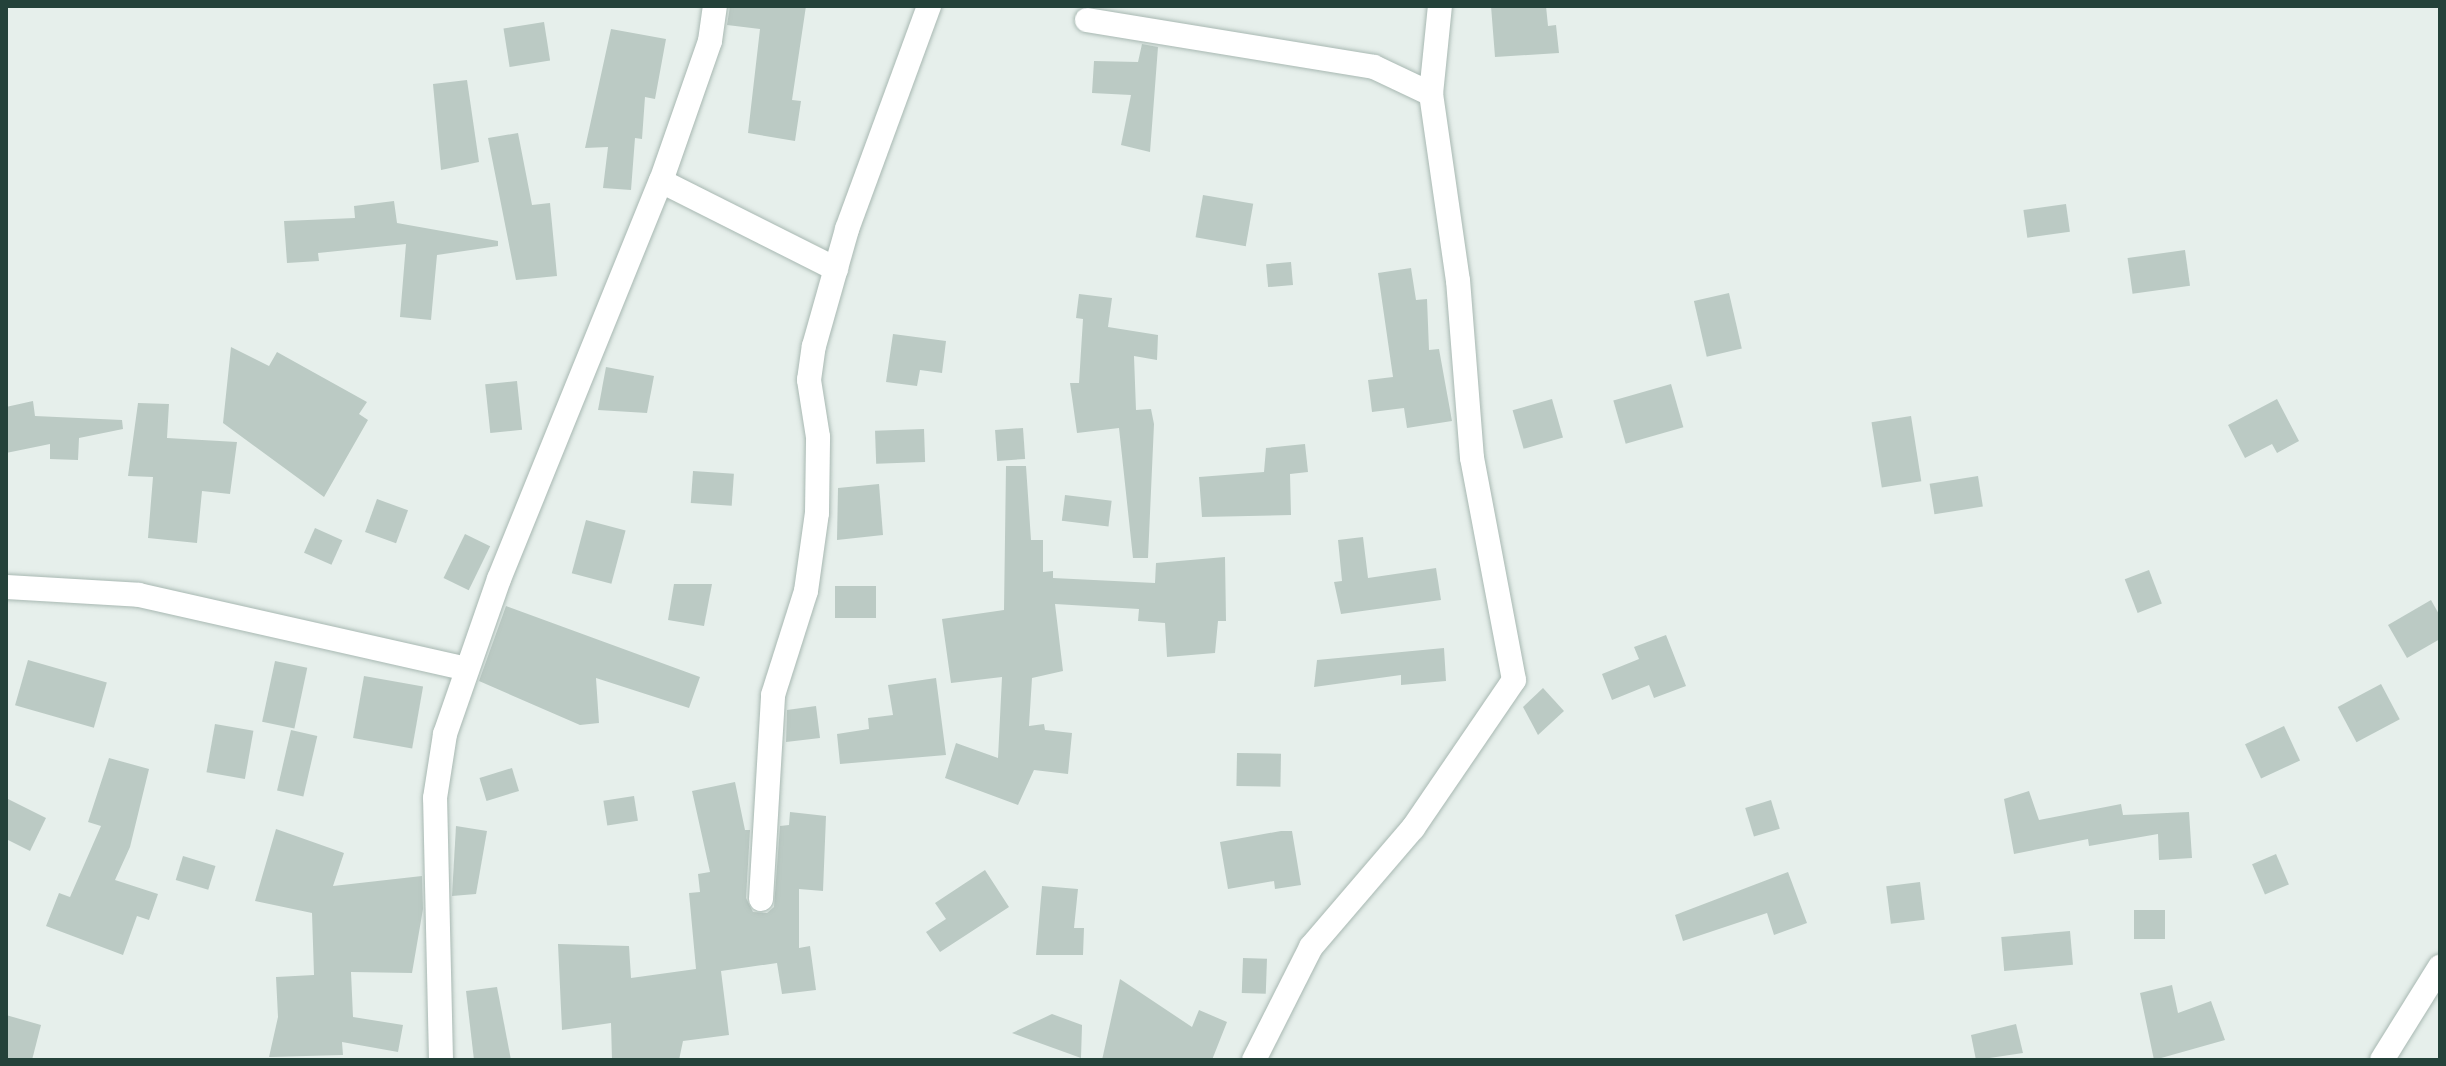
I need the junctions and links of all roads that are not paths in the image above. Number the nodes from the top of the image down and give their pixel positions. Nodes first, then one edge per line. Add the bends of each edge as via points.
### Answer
1 (715, 6) edge
2 (929, 6) edge
3 (1440, 6) edge
4 (1087, 20) dead end
5 (1431, 94) junction
6 (661, 181) junction
7 (836, 269) junction
8 (6, 587) edge
9 (464, 668) junction
10 (761, 899) dead end
11 (2438, 972) edge
12 (441, 1060) edge
13 (1254, 1060) edge
14 (2382, 1060) edge

1 - 6 street via 710,41
2 - 7 street
3 - 5 street
4 - 5 street via 1374,67
5 - 13 street via 1458,281 1472,458 1514,680 1413,828 1311,947
6 - 7 street
6 - 9 street
7 - 10 street via 809,380 818,437 817,513 806,591 773,695
8 - 9 street via 139,595
9 - 12 street via 445,734 435,798
11 - 14 street

